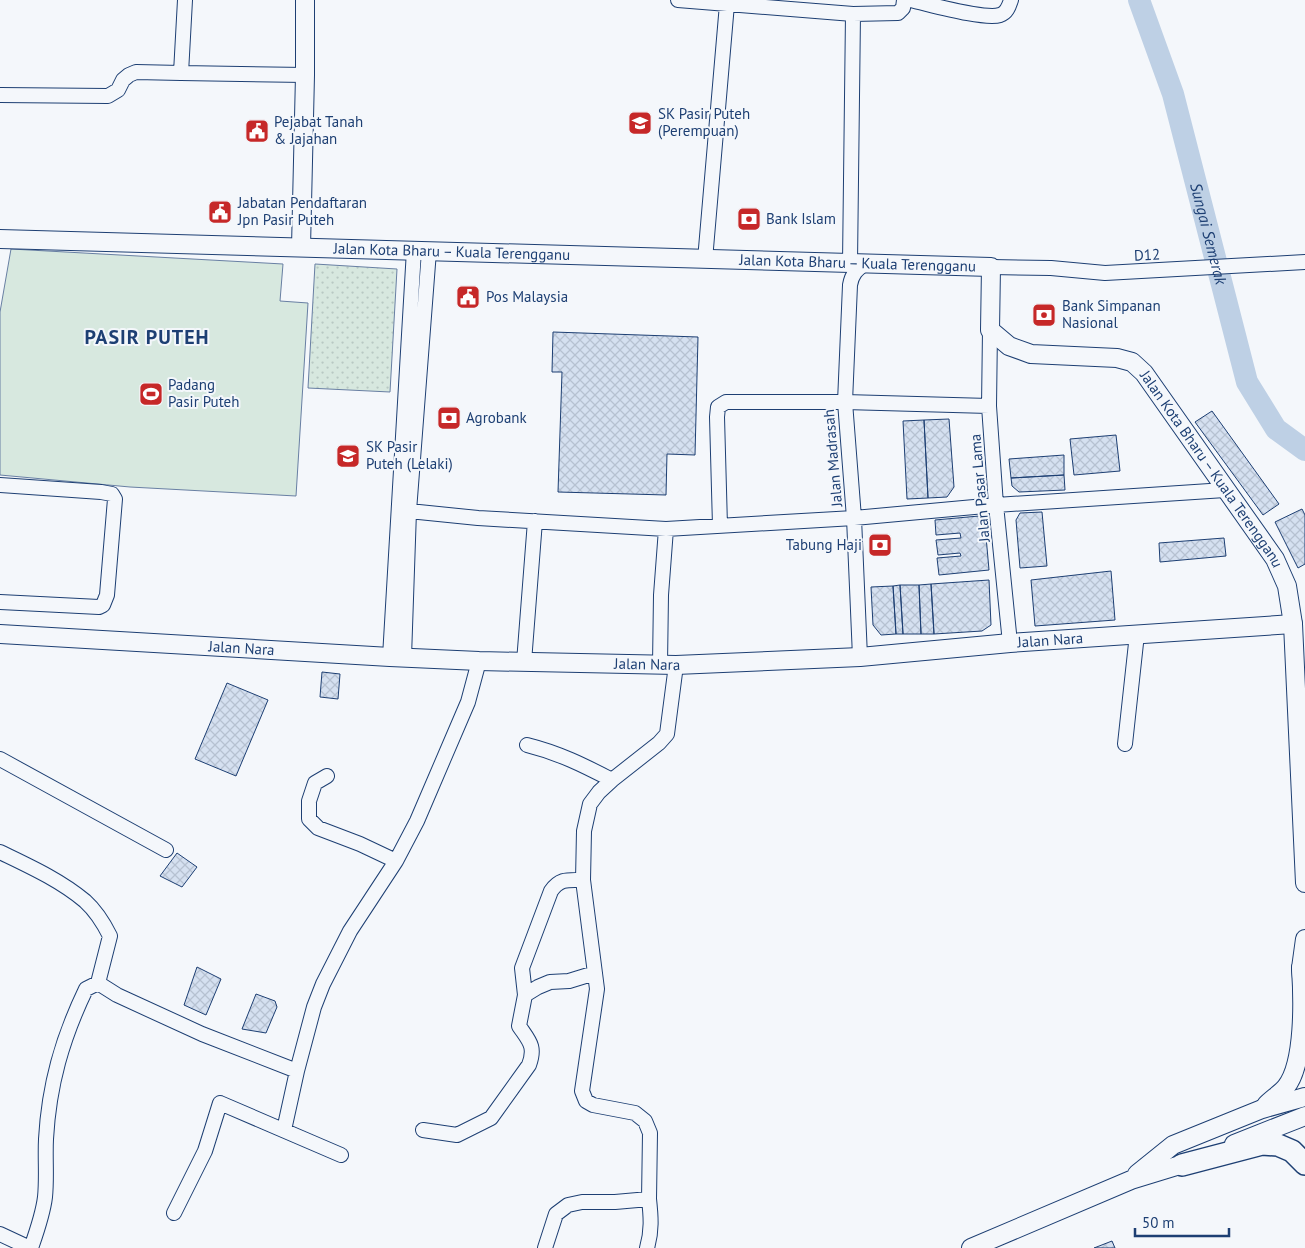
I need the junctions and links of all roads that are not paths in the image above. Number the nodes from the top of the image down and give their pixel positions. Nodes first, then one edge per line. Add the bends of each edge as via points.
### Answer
1 (185, 0) edge
2 (305, 0) edge
3 (678, 0) edge
4 (904, 0) edge
5 (910, 0) edge
6 (1011, 0) edge
7 (727, 4) junction
8 (809, 6) edge
9 (853, 14) junction
10 (181, 72) junction
11 (305, 75) junction
12 (0, 95) edge
13 (0, 239) edge
14 (301, 247) junction
15 (422, 250) junction
16 (704, 260) junction
17 (1305, 262) edge
18 (858, 263) junction
19 (991, 266) junction
20 (990, 330) junction
21 (845, 402) junction
22 (989, 406) junction
23 (0, 485) edge
24 (1225, 490) junction
25 (996, 505) junction
26 (409, 512) junction
27 (854, 518) junction
28 (534, 521) junction
29 (720, 526) junction
30 (666, 529) junction
31 (0, 602) edge
32 (1299, 623) edge
33 (0, 634) edge
34 (1137, 634) junction
35 (1010, 643) junction
36 (397, 657) junction
37 (860, 657) junction
38 (479, 661) junction
39 (524, 662) junction
40 (668, 665) junction
41 (1125, 744) dead end
42 (527, 745) dead end
43 (0, 759) edge
44 (327, 776) dead end
45 (612, 780) junction
46 (166, 850) dead end
47 (0, 852) edge
48 (396, 861) junction
49 (582, 880) junction
50 (1305, 883) edge
51 (1305, 939) edge
52 (1301, 968) junction
53 (595, 973) junction
54 (98, 983) junction
55 (525, 995) junction
56 (1305, 1010) edge
57 (297, 1072) junction
58 (1305, 1097) edge
59 (1262, 1109) junction
60 (1305, 1116) edge
61 (284, 1130) junction
62 (423, 1130) dead end
63 (341, 1155) dead end
64 (1305, 1164) edge
65 (1182, 1166) junction
66 (1131, 1180) junction
67 (649, 1199) junction
68 (174, 1213) dead end
69 (0, 1234) edge
70 (30, 1248) edge
71 (545, 1248) edge
72 (646, 1248) edge
73 (971, 1248) edge

1 - 10 street
2 - 11 main road
3 - 7 street
4 - 9 street via 903,8 898,12
5 - 6 street via 993,16 1009,8
7 - 8 street
7 - 16 street
8 - 9 street
9 - 18 street
10 - 11 street
10 - 12 street via 136,72 108,96
11 - 14 main road
13 - 14 main road, Jalan Kota Bharu – Kuala Terengganu
14 - 15 main road, Jalan Kota Bharu – Kuala Terengganu
15 - 16 main road, Jalan Kota Bharu – Kuala Terengganu
15 - 26 street
15 - 36 street
16 - 18 main road, Jalan Kota Bharu – Kuala Terengganu
17 - 19 street, D12 via 1105,274
18 - 19 main road, Jalan Kota Bharu – Kuala Terengganu
18 - 21 street, Jalan Madrasah via 850,285
19 - 20 main road, Jalan Kota Bharu – Kuala Terengganu
20 - 22 street, Jalan Pasar Lama
20 - 24 main road, Jalan Kota Bharu – Kuala Terengganu via 1009,346 1031,354 1117,358 1132,362 1144,373
21 - 22 street
21 - 27 street, Jalan Madrasah
21 - 29 street via 726,402 718,407
22 - 25 street, Jalan Pasar Lama
23 - 31 street via 101,492 112,494 115,499 104,605 99,608
24 - 25 street
24 - 32 main road, Jalan Kota Bharu – Kuala Terengganu via 1276,559
25 - 27 street
25 - 35 street, Jalan Pasar Lama
26 - 28 street
26 - 36 street
27 - 29 street
27 - 37 street, Jalan Madrasah
28 - 30 street
28 - 39 street
29 - 30 street
30 - 40 street via 661,596
32 - 34 main road, Jalan Nara
32 - 50 main road, Jalan Kota Bharu – Kuala Terengganu
33 - 36 main road, Jalan Nara
34 - 35 main road, Jalan Nara
34 - 41 street
35 - 37 main road, Jalan Nara
36 - 38 main road, Jalan Nara
37 - 40 main road, Jalan Nara
38 - 39 main road, Jalan Nara
38 - 48 street via 468,702 417,821
39 - 40 main road, Jalan Nara
40 - 45 street via 666,734
42 - 45 street via 552,751
43 - 46 street
44 - 48 street via 315,783 309,801 309,819 318,828
45 - 49 street via 590,804 584,832
47 - 54 street via 47,875 86,902 103,923 110,936
48 - 57 street via 350,932 323,984
49 - 53 street
49 - 55 street via 564,880 556,883 551,891 522,968
51 - 52 main road
52 - 56 main road
52 - 59 main road via 1303,1016 1293,1075 1286,1087
53 - 55 street via 569,981 550,982
53 - 67 street via 596,1004 582,1091 586,1101 593,1105 636,1114 645,1121 650,1133
54 - 57 street via 116,995 202,1034
54 - 70 street via 86,989 58,1060 46,1139 45,1196 40,1224
55 - 62 street via 519,1026 532,1043 531,1058 491,1118 457,1135
57 - 61 street
58 - 59 main road
59 - 66 main road via 1173,1145
60 - 65 main road
61 - 63 street
61 - 68 street via 220,1103 205,1151
64 - 65 highway via 1292,1151 1278,1145 1262,1144
65 - 66 main road
66 - 73 main road
67 - 71 street via 568,1205 556,1214
67 - 72 street via 652,1219
69 - 70 street

